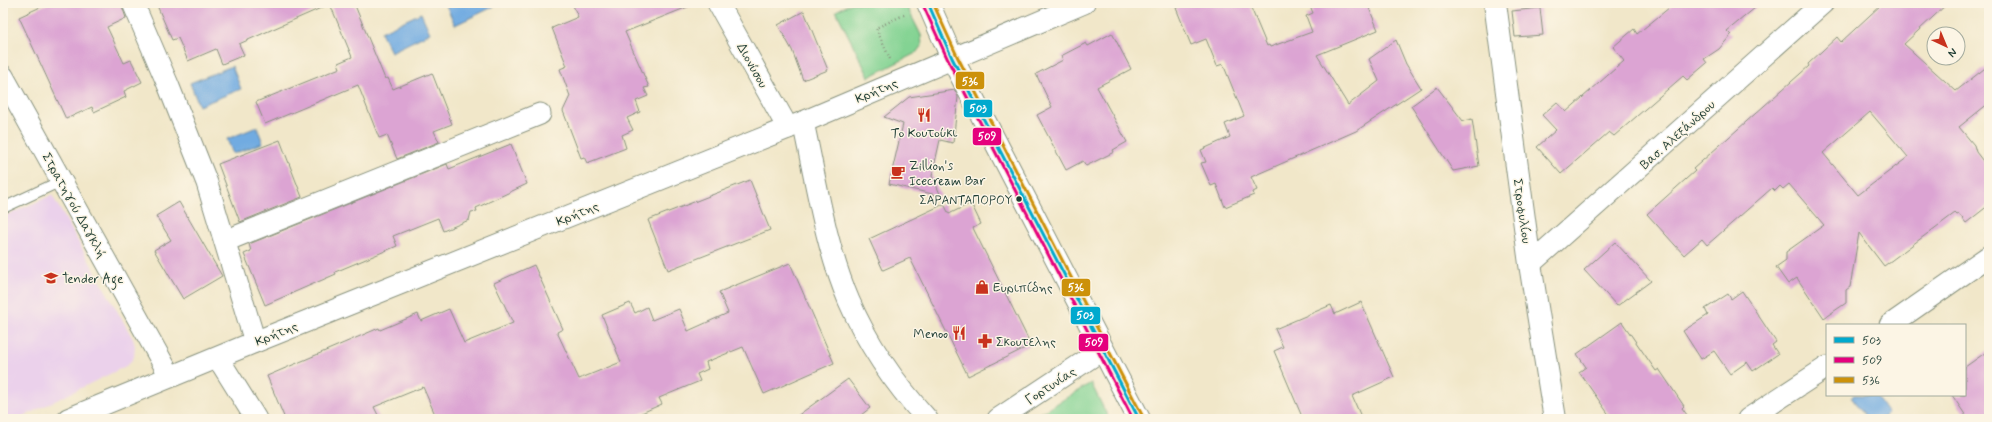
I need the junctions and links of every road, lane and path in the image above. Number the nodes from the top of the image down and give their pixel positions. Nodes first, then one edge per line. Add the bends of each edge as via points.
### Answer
1 (133, 3) edge
2 (718, 3) edge
3 (928, 3) edge
4 (1084, 3) edge
5 (1495, 3) edge
6 (1823, 3) edge
7 (952, 58) junction
8 (3, 76) edge
9 (900, 80) junction
10 (540, 114) dead end
11 (795, 125) junction
12 (61, 181) junction
13 (3, 208) edge
14 (225, 241) junction
15 (1989, 256) edge
16 (1530, 264) junction
17 (1891, 324) edge
18 (255, 342) junction
19 (1102, 350) junction
20 (218, 358) junction
21 (1826, 368) edge
22 (170, 376) junction
23 (68, 419) edge
24 (256, 419) edge
25 (927, 419) edge
26 (998, 419) edge
27 (1139, 419) edge
28 (1555, 419) edge
29 (1748, 419) edge

1 - 14 street via 207,183
2 - 11 street, Διονύσου
3 - 7 main road
3 - 9 path via 876,28
4 - 7 street, Κρήτης
5 - 16 main road, Στροφυλίου
6 - 16 street, Βασ. Αλεξάνδρου
7 - 9 street, Κρήτης
7 - 19 main road
8 - 12 street, Στρατηγού Δαγκλή
9 - 11 street, Κρήτης
10 - 14 street
11 - 18 street, Κρήτης
11 - 25 street, Διονύσου via 848,300 881,361
12 - 13 lane
12 - 22 street, Στρατηγού Δαγκλή
14 - 18 street
15 - 17 street
16 - 28 main road, Στροφυλίου
18 - 20 street, Κρήτης
19 - 26 street, Γορτυνίας
19 - 27 main road
20 - 22 street, Κρήτης
20 - 24 street
21 - 29 street
22 - 23 street, Κρήτης

